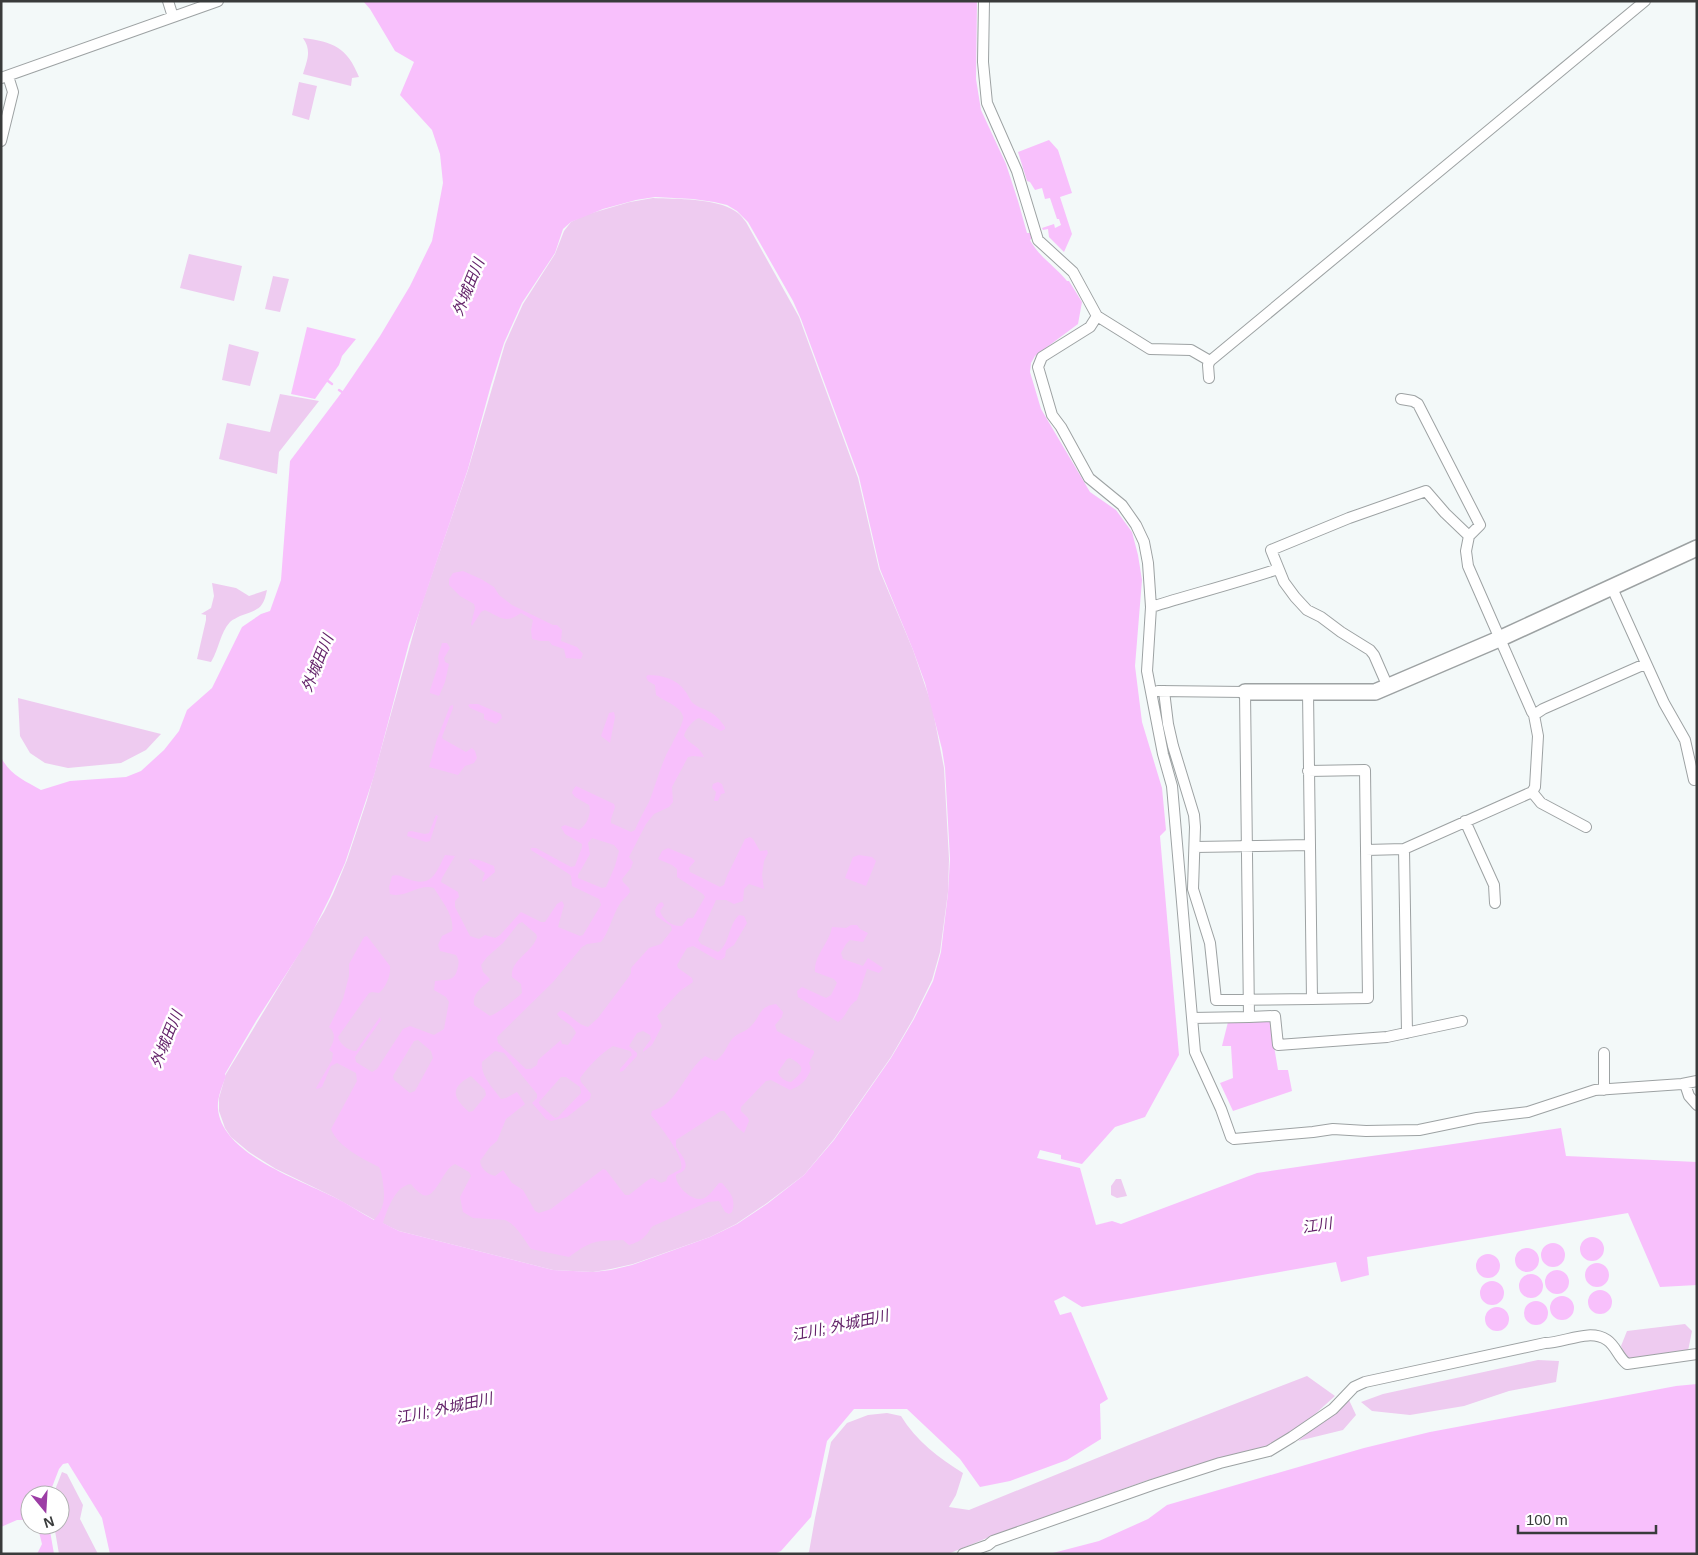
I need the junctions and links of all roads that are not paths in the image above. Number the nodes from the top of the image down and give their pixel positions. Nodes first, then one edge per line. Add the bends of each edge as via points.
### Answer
1 (168, 1) edge
2 (218, 1) edge
3 (984, 1) edge
4 (1645, 1) edge
5 (173, 17) junction
6 (5, 77) edge
7 (1, 142) edge
8 (1097, 316) junction
9 (1210, 361) junction
10 (1209, 378) dead end
11 (1401, 400) dead end
12 (1468, 536) junction
13 (1697, 548) edge
14 (1278, 568) junction
15 (1612, 588) junction
16 (1151, 607) junction
17 (1499, 639) junction
18 (1645, 664) junction
19 (1388, 687) junction
20 (1150, 690) junction
21 (1164, 691) junction
22 (1245, 692) junction
23 (1308, 692) junction
24 (1534, 714) junction
25 (1308, 771) junction
26 (1692, 781) edge
27 (1532, 792) junction
28 (1465, 821) junction
29 (1586, 827) dead end
30 (1309, 845) junction
31 (1195, 847) junction
32 (1247, 847) junction
33 (1404, 849) junction
34 (1366, 850) junction
35 (1495, 903) dead end
36 (1250, 999) junction
37 (1312, 999) junction
38 (1249, 1017) junction
39 (1192, 1018) junction
40 (1462, 1021) dead end
41 (1407, 1033) junction
42 (1604, 1053) dead end
43 (1697, 1082) edge
44 (1685, 1084) junction
45 (1604, 1090) junction
46 (1697, 1105) edge
47 (1697, 1354) edge
48 (963, 1554) edge

1 - 5 street
2 - 5 street
3 - 8 street via 986,103 1017,171 1038,240 1073,272
4 - 9 street
5 - 6 street
6 - 7 street via 13,92
8 - 9 street via 1150,348 1191,350
8 - 16 street via 1090,327 1042,357 1039,374 1052,415 1089,478 1122,505 1136,525 1144,542 1148,563
9 - 10 street
11 - 12 street via 1413,400 1418,404 1480,525
12 - 14 street via 1426,491 1271,550
12 - 17 street via 1468,566
13 - 15 street
14 - 16 street via 1238,583
14 - 19 street via 1284,582 1307,610 1370,650
15 - 17 street
15 - 18 street
16 - 20 street via 1146,671
17 - 19 street
17 - 24 street
18 - 24 street
18 - 26 street via 1685,740
19 - 23 street via 1375,692
20 - 21 street
20 - 39 street via 1172,786
21 - 22 street
21 - 31 street via 1173,746 1194,815
22 - 23 street
22 - 32 street
23 - 25 street
24 - 27 street via 1538,736
25 - 30 street
25 - 34 street via 1365,770
27 - 28 street
27 - 29 street via 1541,803
28 - 33 street
28 - 35 street via 1494,885
30 - 32 street
30 - 37 street
31 - 32 street
31 - 36 street via 1193,889 1212,954 1216,1000
32 - 36 street
33 - 34 street
33 - 41 street
34 - 37 street via 1368,998
36 - 37 street
36 - 38 street
38 - 39 street
38 - 41 street via 1275,1016 1278,1044
39 - 45 street via 1195,1052 1234,1139 1333,1129 1419,1130 1476,1118 1528,1112 1595,1090
40 - 41 street
42 - 45 street
43 - 44 street
44 - 45 street
44 - 46 street
47 - 48 street via 1627,1364 1608,1340 1589,1335 1365,1382 1354,1387 1333,1409 1269,1451 1152,1485

